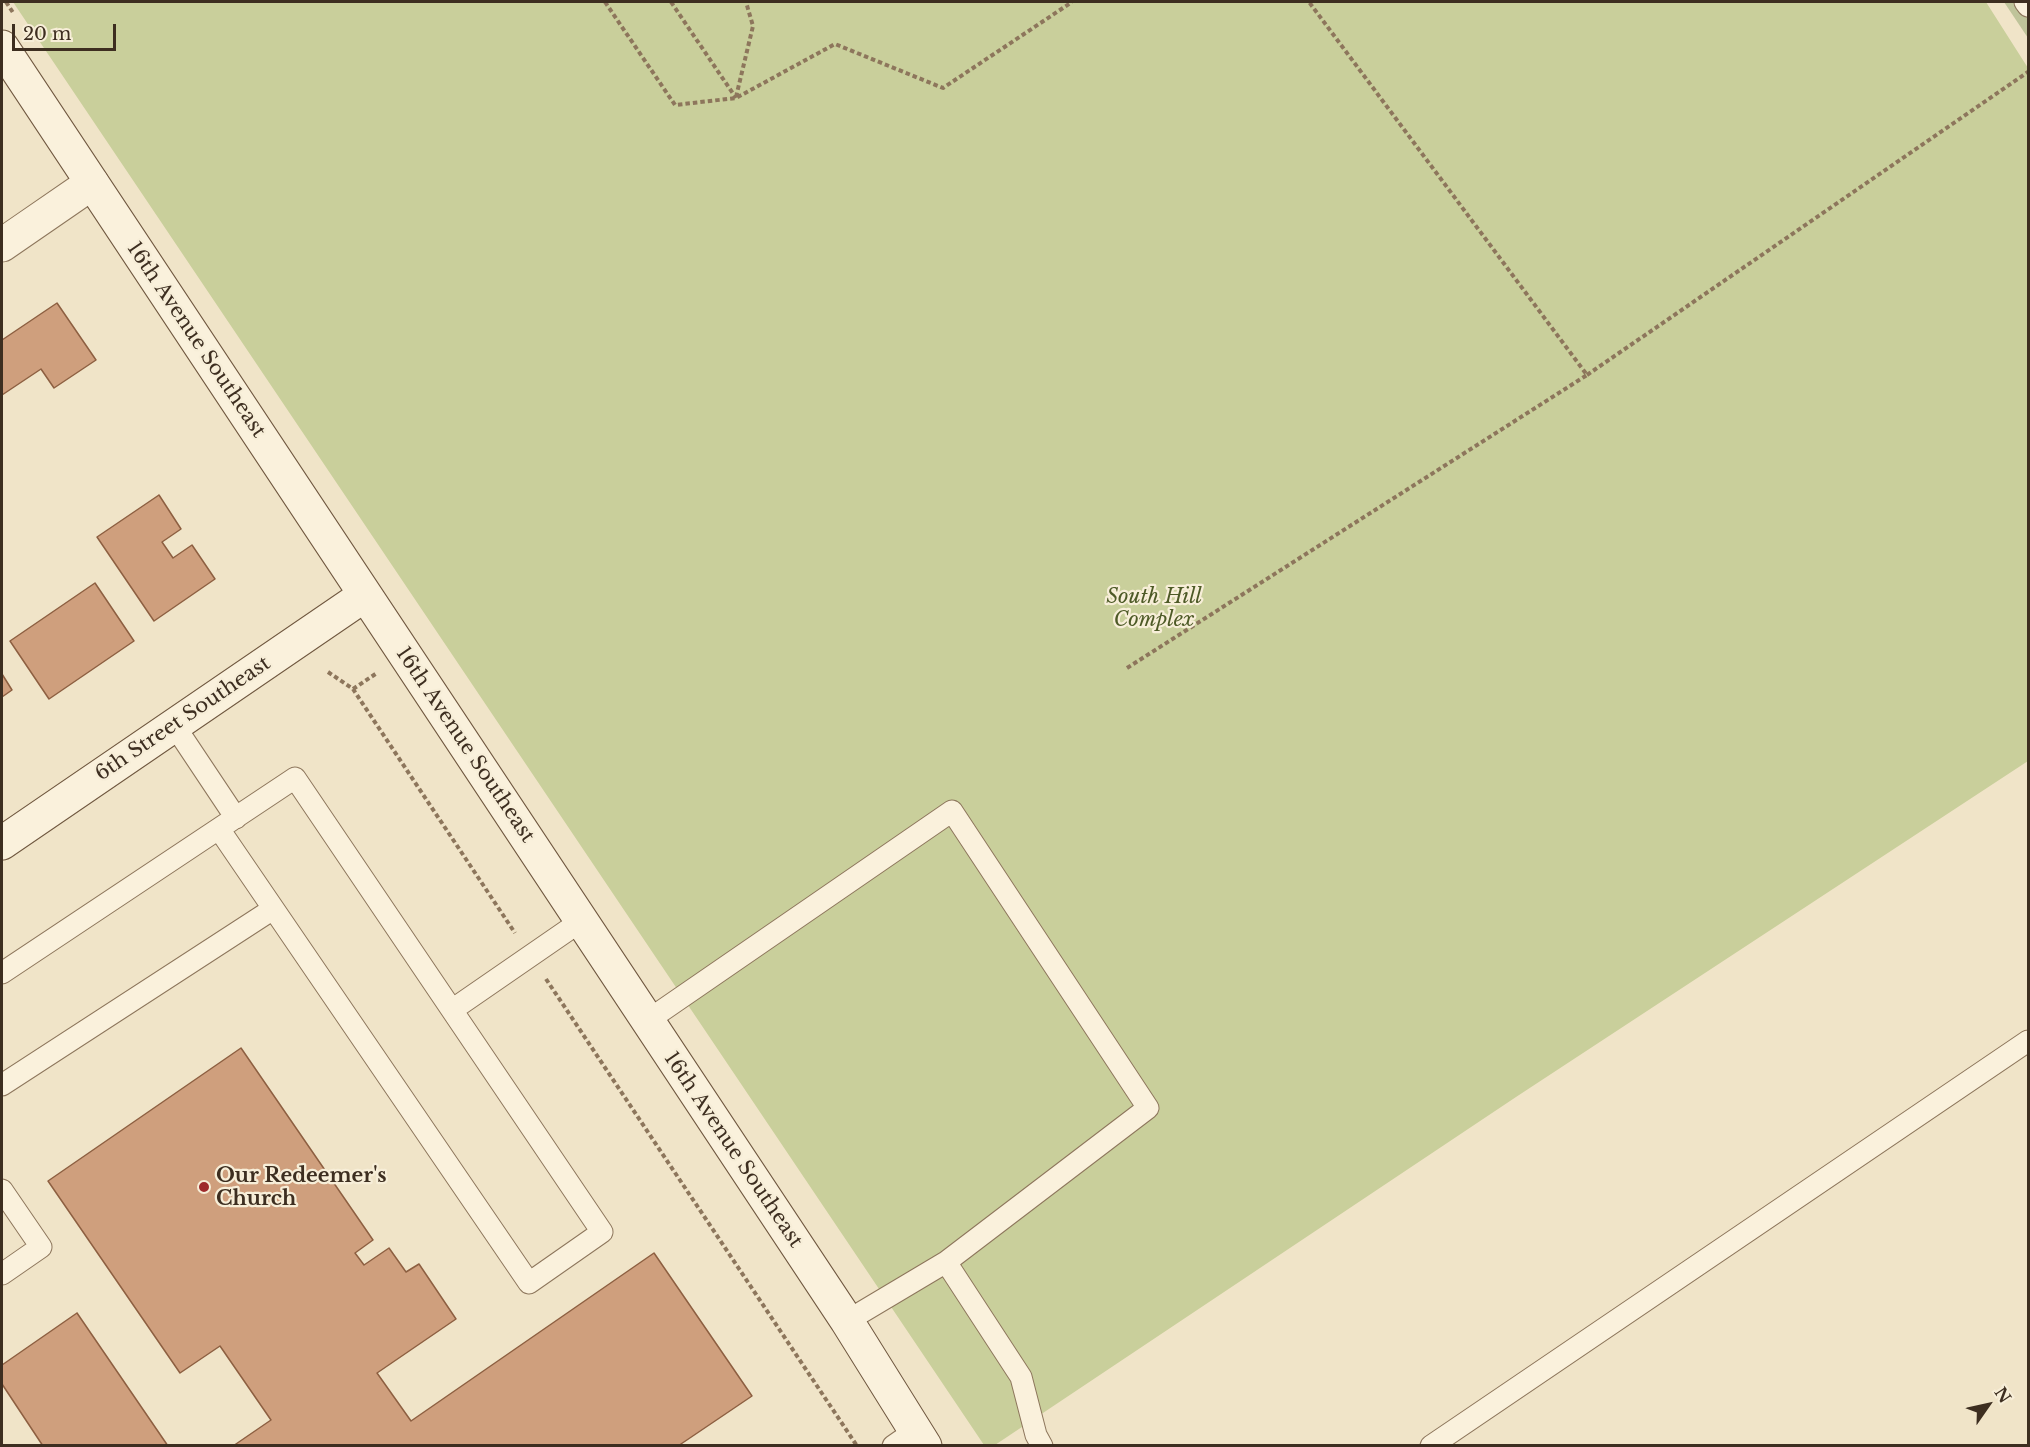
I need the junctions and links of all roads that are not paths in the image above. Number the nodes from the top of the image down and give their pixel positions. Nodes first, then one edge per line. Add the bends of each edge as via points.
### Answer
1 (2025, 2) edge
2 (2028, 6) edge
3 (2, 47) edge
4 (92, 183) junction
5 (2, 245) edge
6 (365, 595) junction
7 (174, 725) junction
8 (227, 824) junction
9 (2, 843) edge
10 (273, 909) junction
11 (581, 921) junction
12 (2, 973) edge
13 (452, 1010) junction
14 (647, 1021) junction
15 (2028, 1041) edge
16 (2, 1085) edge
17 (2, 1190) edge
18 (946, 1262) junction
19 (2, 1274) edge
20 (847, 1321) junction
21 (911, 1440) edge
22 (1042, 1446) edge
23 (1431, 1446) edge

1 - 2 lane
3 - 4 street, 16th Avenue Southeast
4 - 5 street
4 - 6 street, 16th Avenue Southeast
6 - 7 street, 6th Street Southeast
6 - 11 street, 16th Avenue Southeast
7 - 8 lane
7 - 9 street, 6th Street Southeast
8 - 10 lane
8 - 12 lane
8 - 13 lane via 295,778
10 - 13 lane via 529,1283 602,1232
10 - 16 lane
11 - 13 lane
11 - 14 street, 16th Avenue Southeast
14 - 18 lane via 952,811 1148,1108
14 - 20 street, 16th Avenue Southeast
15 - 23 lane
17 - 19 lane via 41,1247
18 - 20 lane
18 - 22 lane via 1021,1377
20 - 21 street, 16th Avenue Southeast

